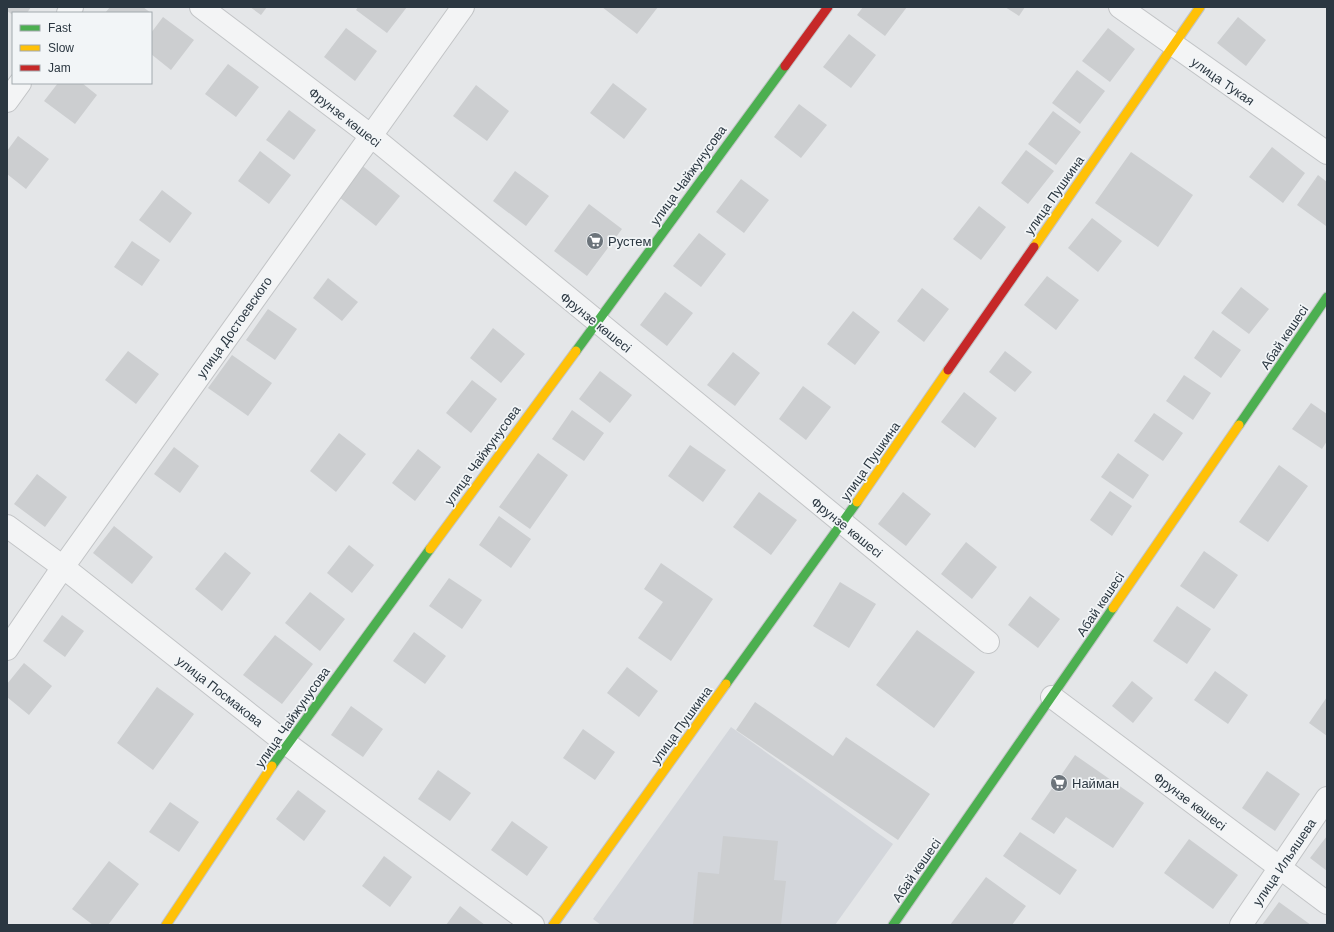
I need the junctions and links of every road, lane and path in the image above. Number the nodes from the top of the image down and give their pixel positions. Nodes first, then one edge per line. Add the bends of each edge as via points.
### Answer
1 (201, 7) edge
2 (463, 7) edge
3 (828, 7) edge
4 (1120, 7) edge
5 (1200, 7) edge
6 (1173, 46) junction
7 (19, 84) edge
8 (7, 101) edge
9 (370, 136) junction
10 (1327, 153) edge
11 (1327, 297) edge
12 (596, 322) junction
13 (842, 523) junction
14 (7, 526) edge
15 (63, 567) junction
16 (988, 642) dead end
17 (7, 649) edge
18 (1052, 698) junction
19 (287, 744) junction
20 (1327, 798) edge
21 (1280, 869) junction
22 (1327, 903) edge
23 (166, 925) edge
24 (533, 925) edge
25 (553, 925) edge
26 (893, 925) edge
27 (1241, 925) edge

1 - 9 street, Фрунзе көшесі
2 - 9 street, улица Достоевского
3 - 12 street, улица Чайжунусова
4 - 6 street, улица Тукая
5 - 6 street, улица Пушкина
6 - 10 street, улица Тукая
6 - 13 street, улица Пушкина
7 - 8 street
9 - 12 street, Фрунзе көшесі
9 - 15 street, улица Достоевского
11 - 18 street, Абай көшесі
12 - 13 street, Фрунзе көшесі
12 - 19 street, улица Чайжунусова
13 - 16 street, Фрунзе көшесі
13 - 25 street, улица Пушкина
14 - 15 street, улица Посмакова
15 - 17 street, улица Достоевского
15 - 19 street, улица Посмакова
18 - 21 street, Фрунзе көшесі
18 - 26 street, Абай көшесі
19 - 23 street, улица Чайжунусова
19 - 24 street, улица Посмакова
20 - 21 street, улица Ильяшева
21 - 22 street, Фрунзе көшесі
21 - 27 street, улица Ильяшева

